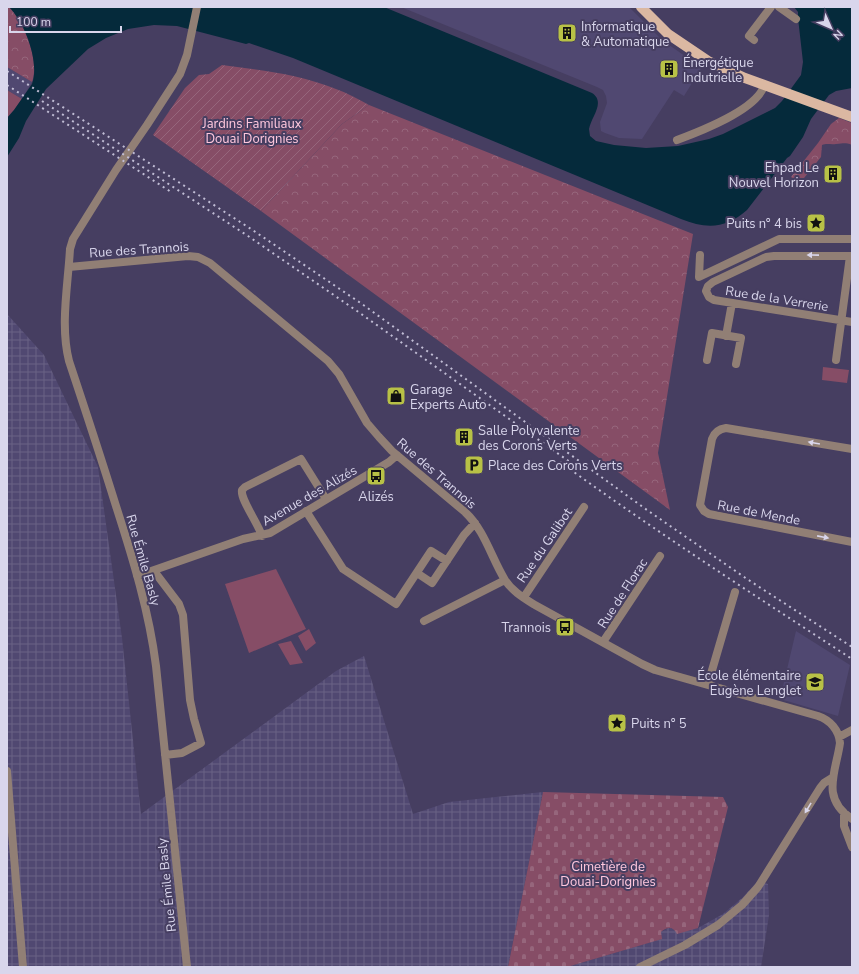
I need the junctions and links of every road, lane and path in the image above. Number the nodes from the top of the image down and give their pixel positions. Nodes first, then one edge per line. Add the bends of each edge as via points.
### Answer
1 (196, 7) edge
2 (640, 7) edge
3 (771, 7) edge
4 (779, 7) edge
5 (796, 19) dead end
6 (754, 40) dead end
7 (764, 86) junction
8 (852, 118) edge
9 (677, 140) dead end
10 (852, 239) edge
11 (700, 255) dead end
12 (851, 256) edge
13 (69, 267) junction
14 (732, 303) junction
15 (842, 320) junction
16 (852, 322) edge
17 (726, 336) junction
18 (707, 360) dead end
19 (836, 360) dead end
20 (736, 364) dead end
21 (852, 450) edge
22 (397, 455) junction
23 (326, 499) junction
24 (584, 507) dead end
25 (306, 511) junction
26 (475, 523) junction
27 (262, 536) junction
28 (852, 542) edge
29 (660, 556) dead end
30 (447, 561) junction
31 (154, 571) junction
32 (417, 573) junction
33 (137, 576) junction
34 (505, 580) junction
35 (735, 592) dead end
36 (524, 597) junction
37 (424, 622) dead end
38 (604, 642) junction
39 (708, 684) junction
40 (852, 730) edge
41 (839, 738) junction
42 (165, 755) junction
43 (7, 771) edge
44 (832, 778) junction
45 (844, 813) junction
46 (852, 820) edge
47 (852, 847) edge
48 (23, 967) edge
49 (187, 967) edge
50 (640, 967) edge

1 - 13 street, Rue Émile Basly via 187,55 180,74 73,239
2 - 7 main road via 668,34 701,57
3 - 6 street via 749,36
4 - 5 street
7 - 8 main road
7 - 9 street via 762,93 722,120
10 - 11 street via 779,239 698,277
12 -> 14 street, Rue de la Verrerie via 766,257 716,280 707,288 711,299
12 - 15 street
13 - 22 street, Rue des Trannois via 188,256 206,260 328,361 339,374 367,423
13 - 33 street, Rue Émile Basly via 64,329 66,348
14 - 15 street, Rue de la Verrerie
14 - 17 street
15 - 16 street, Rue de la Verrerie
15 - 19 street
17 - 18 street via 712,333
17 - 20 street via 741,338
21 -> 28 street, Rue de Mende via 724,428 713,436 700,505 706,513
22 - 23 street, Avenue des Alizés
22 - 26 street, Rue des Trannois
23 - 25 street, Avenue des Alizés
23 - 27 street via 301,459 245,487 242,490 242,497
24 - 36 street, Rue du Galibot
25 - 27 street, Avenue des Alizés
25 - 32 street via 343,569 396,604
26 - 30 street
26 - 34 street, Rue des Trannois
27 - 31 street, Avenue des Alizés via 243,540
29 - 38 street, Rue de Florac
30 - 32 street via 432,583
30 - 32 street via 431,551
31 - 33 street, Avenue des Alizés
31 - 42 street, Rue Émile Basly via 179,604 183,615 190,700 201,742 182,753
33 - 42 street, Rue Émile Basly via 153,647
34 - 36 street, Rue des Trannois
34 - 37 street
35 - 39 street
36 - 38 street, Rue des Trannois
38 - 39 street, Rue des Trannois via 648,667
39 - 41 street, Rue des Trannois via 821,717 833,727
40 - 41 street
41 - 44 street via 840,746
42 - 49 street, Rue Émile Basly
43 - 48 street
44 - 45 street via 835,800
44 -> 50 street via 820,788 765,877 748,899 718,925
45 - 46 street
45 - 47 street via 844,826

